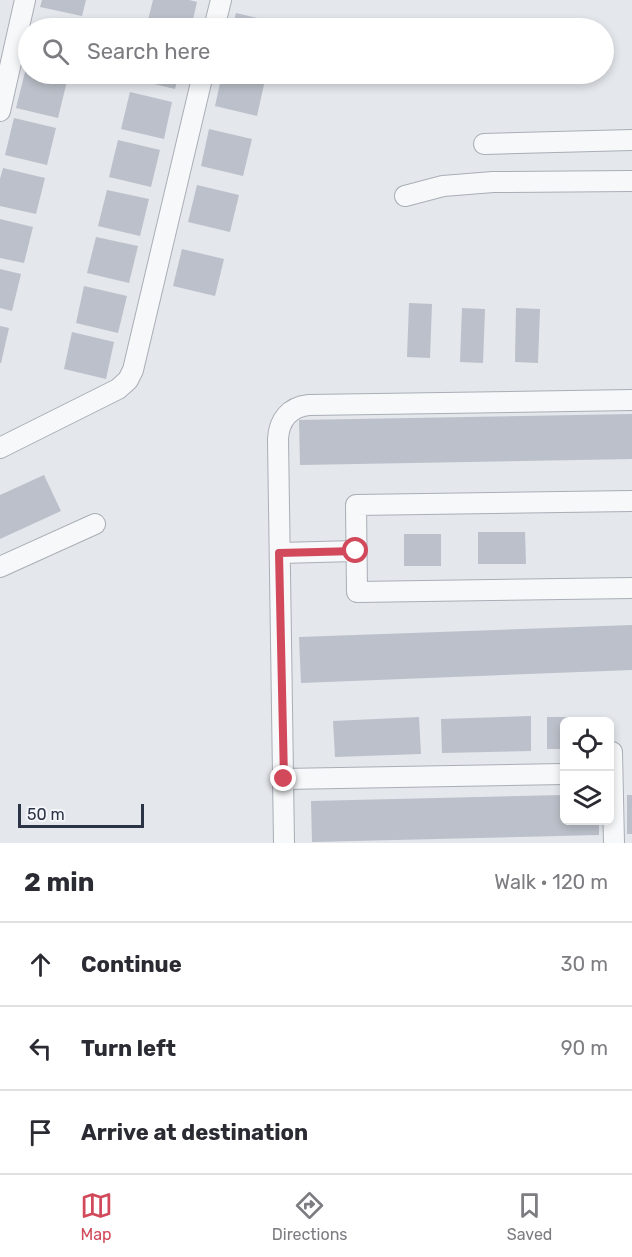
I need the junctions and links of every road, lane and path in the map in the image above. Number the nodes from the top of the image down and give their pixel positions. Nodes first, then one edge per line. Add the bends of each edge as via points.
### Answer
1 (26, 0) edge
2 (221, 0) edge
3 (22, 18) edge
4 (216, 18) edge
5 (18, 34) edge
6 (201, 84) edge
7 (0, 111) edge
8 (632, 140) edge
9 (484, 144) dead end
10 (632, 180) edge
11 (405, 196) dead end
12 (632, 400) edge
13 (0, 448) edge
14 (632, 501) edge
15 (95, 524) dead end
16 (356, 551) junction
17 (279, 553) junction
18 (0, 567) edge
19 (632, 588) edge
20 (618, 773) edge
21 (560, 774) edge
22 (284, 779) junction
23 (285, 843) edge
24 (614, 843) edge

1 - 3 street
2 - 4 street
5 - 7 street
6 - 13 street via 128,380 118,389
8 - 9 street
10 - 11 street via 493,182 443,186
12 - 17 street via 297,407 283,420 278,432
14 - 16 street via 356,505
15 - 18 street
16 - 17 street
16 - 19 street via 357,592
17 - 22 street
20 - 24 street
21 - 22 street
22 - 23 street

